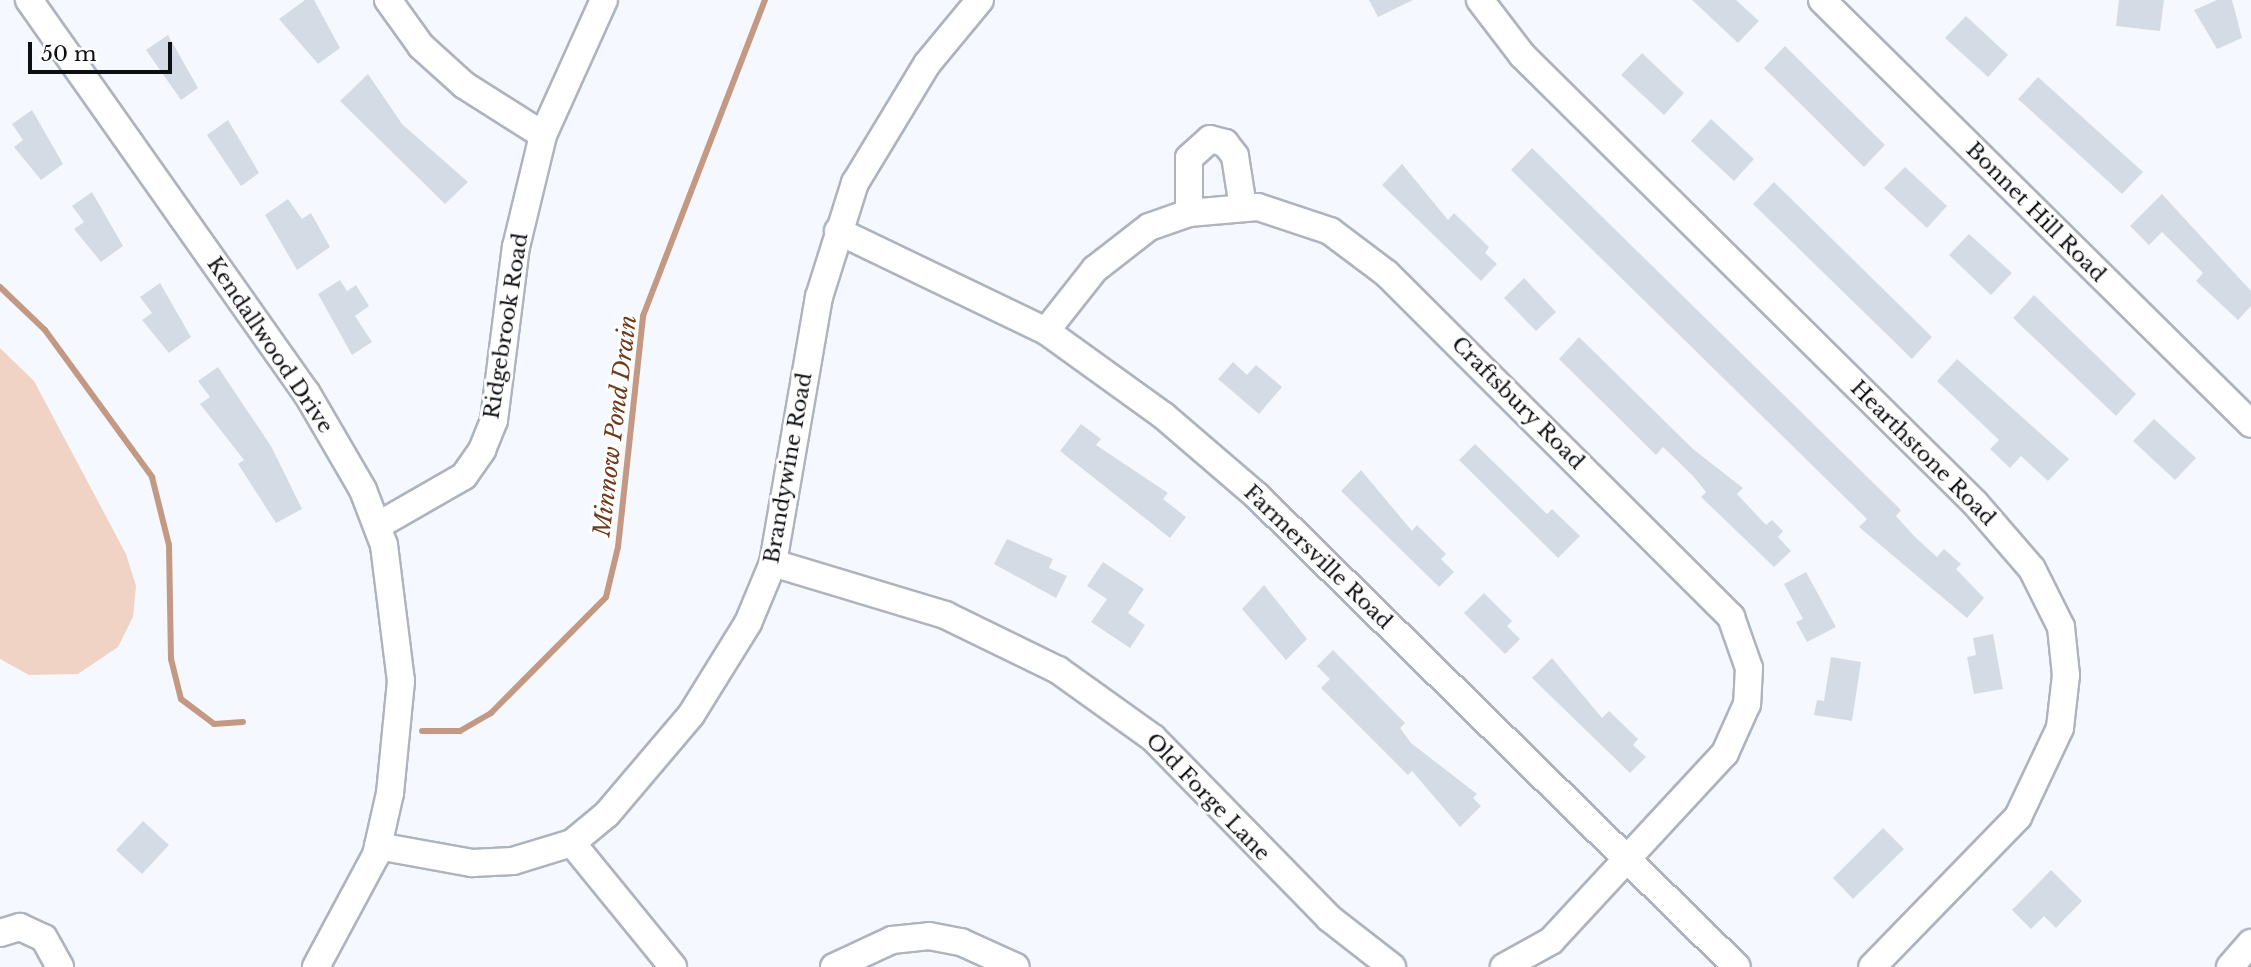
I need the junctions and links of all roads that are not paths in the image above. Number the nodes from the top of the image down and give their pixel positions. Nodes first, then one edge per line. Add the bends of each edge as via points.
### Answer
1 (29, 0) edge
2 (388, 0) edge
3 (604, 0) edge
4 (981, 0) edge
5 (1480, 0) edge
6 (1822, 0) edge
7 (543, 135) junction
8 (1243, 207) junction
9 (1189, 213) junction
10 (838, 232) junction
11 (1046, 331) junction
12 (2251, 424) edge
13 (377, 526) junction
14 (773, 563) junction
15 (572, 844) junction
16 (378, 846) junction
17 (1630, 862) junction
18 (0, 933) edge
19 (2251, 943) edge
20 (60, 967) edge
21 (316, 967) edge
22 (673, 967) edge
23 (834, 967) edge
24 (1016, 967) edge
25 (1392, 967) edge
26 (1504, 967) edge
27 (1737, 967) edge
28 (1872, 967) edge
29 (2230, 967) edge

1 - 13 street, Kendallwood Drive via 306,392
2 - 7 street via 421,46 464,85
3 - 7 street, Ridgebrook Road
4 - 10 street, Brandywine Road via 894,115 855,183
5 - 28 street, Hearthstone Road via 1522,55 1982,512 2032,569 2061,627 2066,676 2060,728 2031,795 1991,849
6 - 12 street, Bonnet Hill Road
7 - 13 street, Ridgebrook Road via 516,247 494,420 482,450 453,484
8 - 9 street, Craftsbury Road
8 - 9 street via 1235,156 1225,143 1210,139 1189,158
8 - 17 street, Craftsbury Road via 1283,211 1330,230 1387,274 1731,617 1749,668 1747,704 1725,753
9 - 11 street, Craftsbury Road via 1125,243 1095,269
10 - 11 street, Farmersville Road
10 - 14 street, Brandywine Road via 819,298
11 - 17 street, Farmersville Road via 1164,416 1257,496
13 - 16 street, Kendallwood Drive via 397,622 401,681 390,793
14 - 15 street, Brandywine Road via 748,623 691,715 607,814
14 - 25 street, Old Forge Lane via 944,615 1015,645 1069,677 1153,738 1309,898
15 - 16 street, Brandywine Road via 513,861 471,863
15 - 22 street
16 - 21 street, Kendallwood Drive via 356,901
17 - 26 street via 1551,941
17 - 27 street, Farmersville Road
18 - 20 street via 20,927 44,939
19 - 29 street
23 - 24 street via 892,940 929,936 961,942

